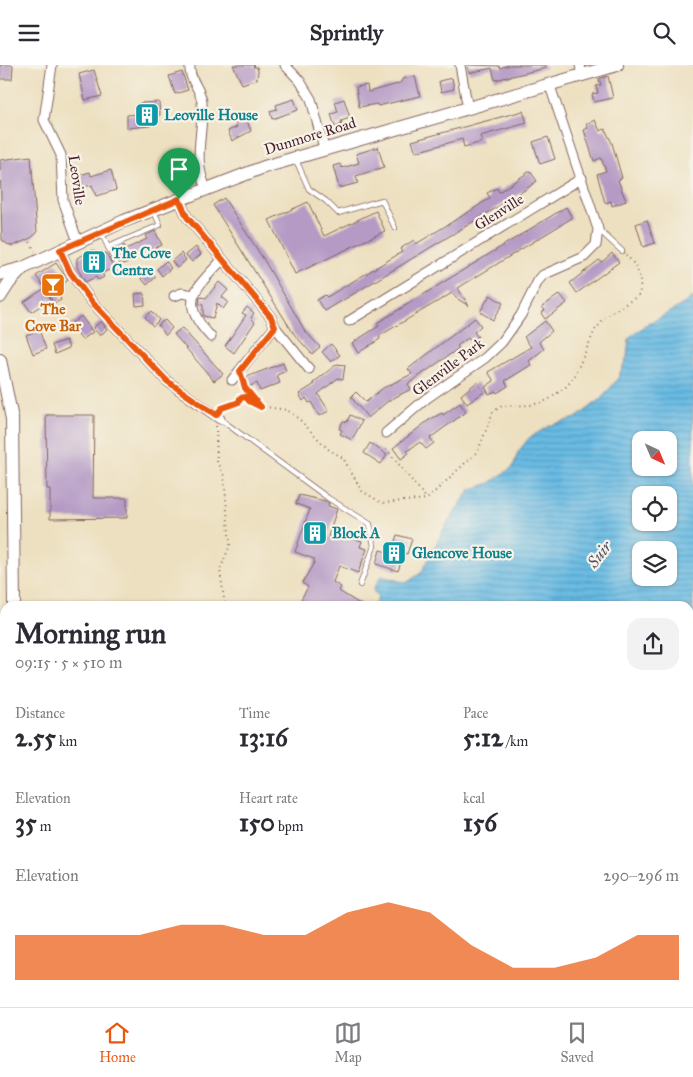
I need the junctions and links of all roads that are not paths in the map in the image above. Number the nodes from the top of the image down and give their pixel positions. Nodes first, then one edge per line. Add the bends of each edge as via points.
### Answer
1 (52, 65) edge
2 (190, 65) edge
3 (285, 65) edge
4 (460, 65) edge
5 (617, 65) edge
6 (581, 71) edge
7 (550, 86) junction
8 (468, 109) junction
9 (324, 148) junction
10 (294, 157) junction
11 (582, 178) junction
12 (206, 188) junction
13 (179, 199) junction
14 (154, 209) junction
15 (395, 227) dead end
16 (598, 229) junction
17 (101, 232) junction
18 (78, 242) junction
19 (108, 247) junction
20 (60, 250) junction
21 (622, 251) road end
22 (222, 260) junction
23 (23, 269) junction
24 (120, 273) dead end
25 (0, 274) edge
26 (194, 295) junction
27 (174, 296) dead end
28 (0, 297) edge
29 (349, 321) dead end
30 (275, 327) junction
31 (211, 337) dead end
32 (0, 360) edge
33 (309, 369) dead end
34 (232, 380) dead end
35 (218, 417) joint
36 (386, 433) dead end
37 (360, 585) dead end
38 (14, 601) edge

1 - 18 street, Leoville via 44,120 61,155 63,200
2 - 12 street via 202,102 198,164
3 - 9 street via 311,99
4 - 8 street
5 - 6 main road, Dunmore Road
6 - 7 main road, Dunmore Road
7 - 8 main road, Dunmore Road
7 - 11 street
8 - 9 main road, Dunmore Road
9 - 10 main road, Dunmore Road
10 - 12 main road, Dunmore Road
10 - 15 lane via 308,189 338,213 382,200
11 - 16 street
11 - 29 street, Glenville
12 - 13 main road, Dunmore Road
13 - 14 main road, Dunmore Road
13 - 22 street via 187,217
14 - 17 main road, Dunmore Road
14 - 19 lane via 160,225
16 - 21 lane
16 - 36 street, Glenville Park via 596,245 584,257 543,275 521,315 486,358 427,398
17 - 18 main road, Dunmore Road
17 - 19 lane
18 - 20 main road, Dunmore Road
19 - 24 lane
20 - 23 main road, Dunmore Road
20 - 35 street via 70,272 92,302 167,381
22 - 26 street
22 - 30 street via 271,317
23 - 25 main road, Dunmore Road
23 - 28 main road, Dunmore Road
26 - 27 street via 182,293
26 - 31 street via 194,315
30 - 33 street
30 - 34 street
32 - 38 main road via 12,426
35 - 37 lane via 328,498 370,524 374,546

